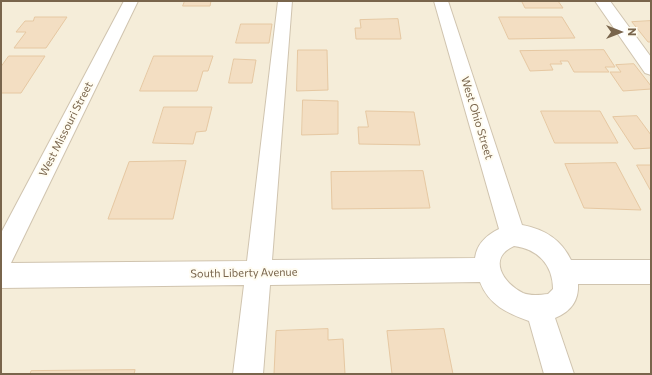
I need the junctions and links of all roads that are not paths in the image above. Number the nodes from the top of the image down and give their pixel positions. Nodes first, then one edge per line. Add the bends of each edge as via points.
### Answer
1 (131, 1) edge
2 (285, 1) edge
3 (441, 1) edge
4 (602, 1) edge
5 (651, 69) edge
6 (513, 235) junction
7 (1, 258) edge
8 (487, 270) junction
9 (564, 272) junction
10 (651, 272) edge
11 (258, 273) junction
12 (1, 276) edge
13 (539, 310) junction
14 (248, 374) edge
15 (559, 374) edge

1 - 7 street, West Missouri Street
2 - 11 street
3 - 6 street, West Ohio Street
4 - 5 street
6 - 8 street via 499,239 489,249 486,259
6 - 9 street via 536,240 547,247 556,256
8 - 11 street, South Liberty Avenue
8 - 13 street via 498,290 507,298 517,305
9 - 10 street
9 - 13 street via 566,287 563,296 558,303
11 - 12 street, South Liberty Avenue
11 - 14 street
13 - 15 street

